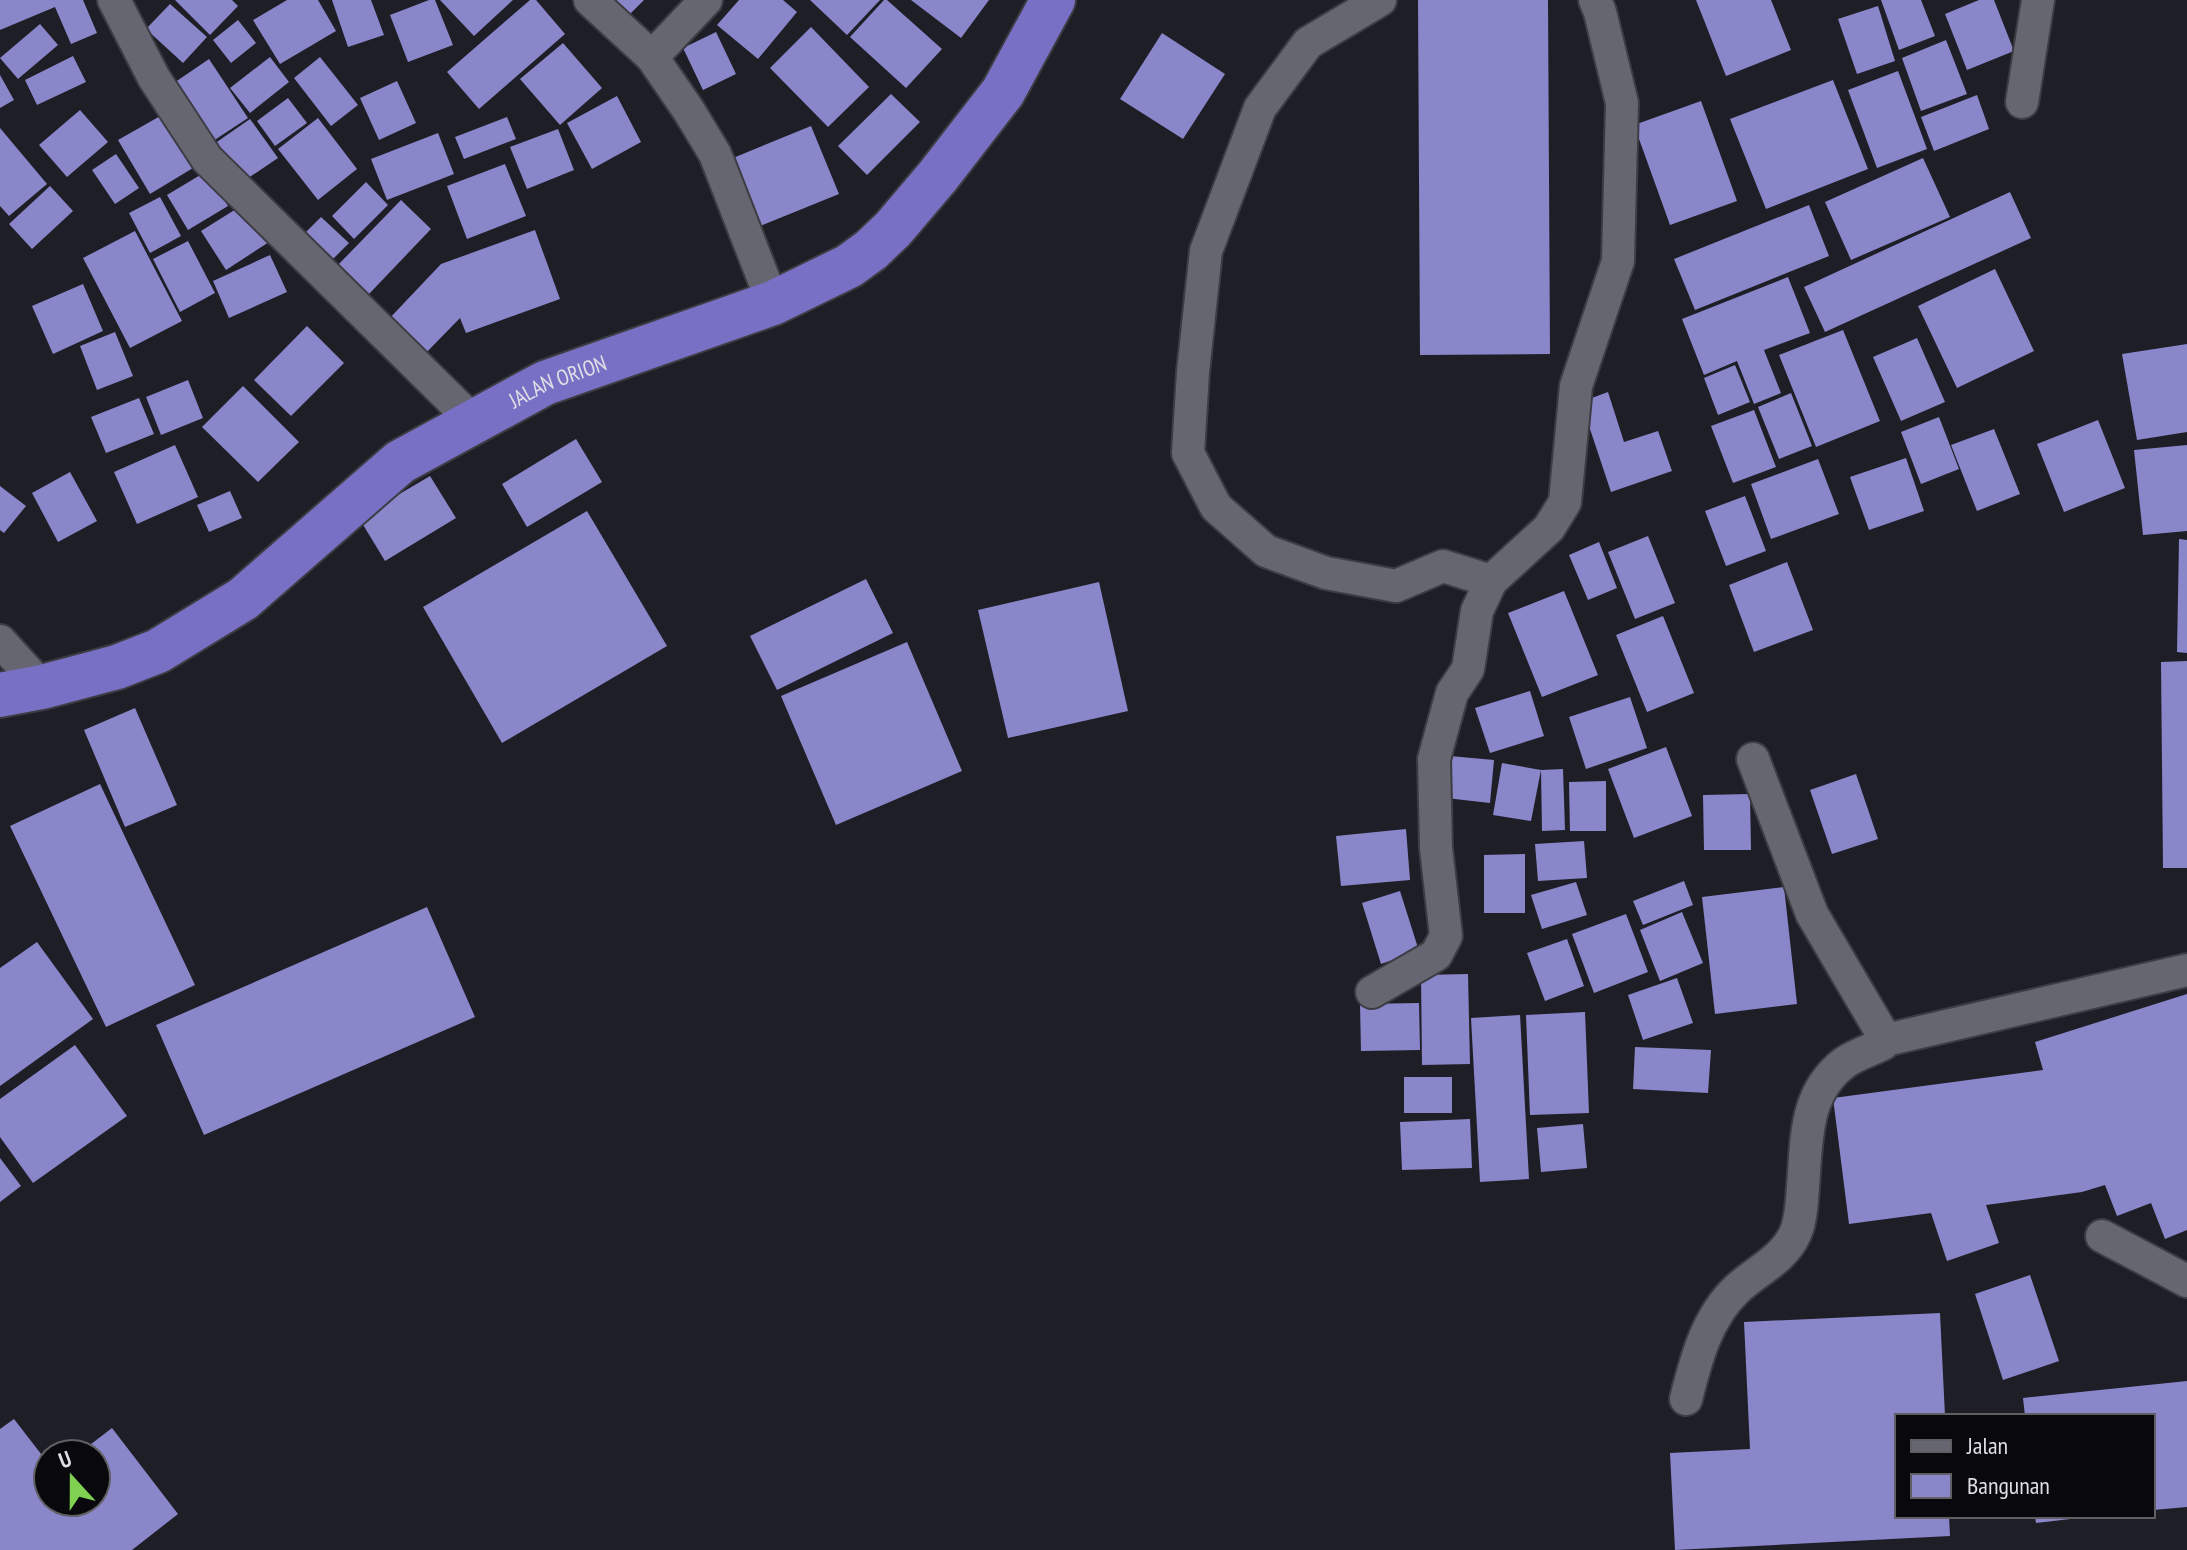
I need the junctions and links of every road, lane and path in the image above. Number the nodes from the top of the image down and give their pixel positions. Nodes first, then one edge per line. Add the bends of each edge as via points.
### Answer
1 (114, 0) edge
2 (590, 0) edge
3 (706, 0) edge
4 (1053, 0) edge
5 (1380, 0) edge
6 (1595, 0) edge
7 (2038, 0) edge
8 (652, 57) junction
9 (2022, 102) dead end
10 (773, 303) junction
11 (473, 421) junction
12 (1491, 581) junction
13 (0, 641) edge
14 (42, 687) junction
15 (0, 695) edge
16 (1753, 759) dead end
17 (2187, 970) edge
18 (1372, 992) dead end
19 (1886, 1040) junction
20 (2102, 1236) dead end
21 (2187, 1281) edge
22 (1686, 1399) dead end

1 - 11 street via 154,78 207,159
2 - 8 street
3 - 8 street
4 - 10 highway, JALAN ORION via 1003,92 893,229 849,266
5 - 12 street via 1308,43 1260,108 1206,251 1188,453 1216,507 1266,551 1326,573 1396,586 1443,566
6 - 12 street via 1622,103 1618,261 1576,386 1565,502 1549,528
7 - 9 street
8 - 10 street via 715,154
10 - 11 highway, JALAN ORION via 545,383
11 - 14 highway, JALAN ORION via 400,462 243,599 158,651
12 - 18 street via 1477,611 1468,669 1452,693 1434,759 1436,848 1446,936 1436,955
13 - 14 street
14 - 15 highway, JALAN ORION
16 - 19 street via 1812,914
17 - 19 street
19 - 22 street via 1847,1061 1820,1087 1809,1116 1795,1233 1784,1251 1737,1288 1714,1317
20 - 21 street

